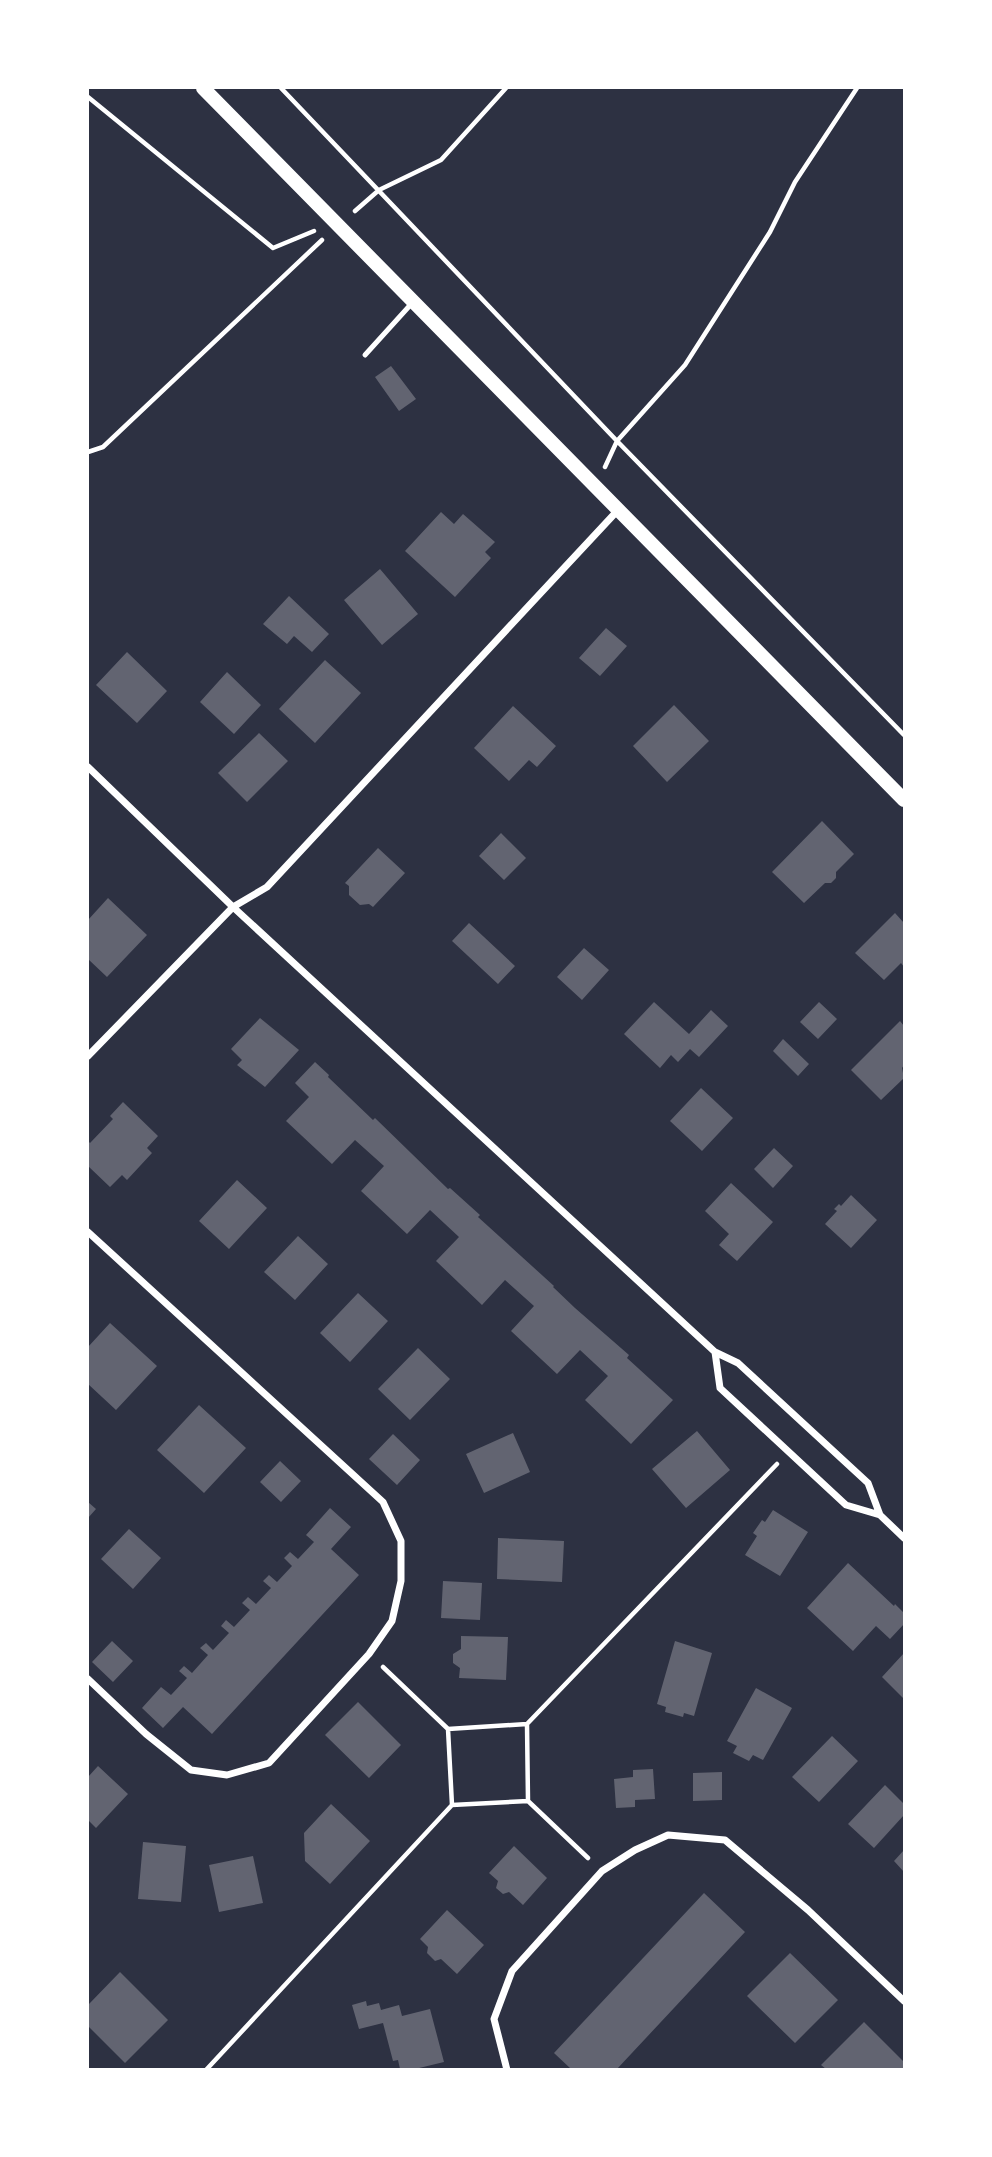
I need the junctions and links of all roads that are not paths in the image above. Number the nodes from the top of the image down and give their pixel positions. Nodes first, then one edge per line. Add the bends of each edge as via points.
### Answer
1 (203, 88) edge
2 (413, 302) junction
3 (365, 355) dead end
4 (618, 510) junction
5 (88, 766) edge
6 (905, 800) edge
7 (233, 907) junction
8 (88, 1056) edge
9 (88, 1232) edge
10 (715, 1352) junction
11 (880, 1515) junction
12 (905, 1538) edge
13 (88, 1679) edge
14 (905, 2001) edge
15 (507, 2070) edge

1 - 2 main road
2 - 3 lane
2 - 4 main road
4 - 6 main road
4 - 7 street via 267,887
5 - 7 street
7 - 8 street
7 - 10 street
9 - 13 street via 383,1503 401,1541 401,1581 392,1621 369,1654 269,1763 227,1775 191,1770
10 - 11 street via 738,1363 868,1483
10 - 11 street via 720,1388 846,1505
11 - 12 street
14 - 15 street via 725,1840 668,1835 602,1871 512,1971 494,2019

